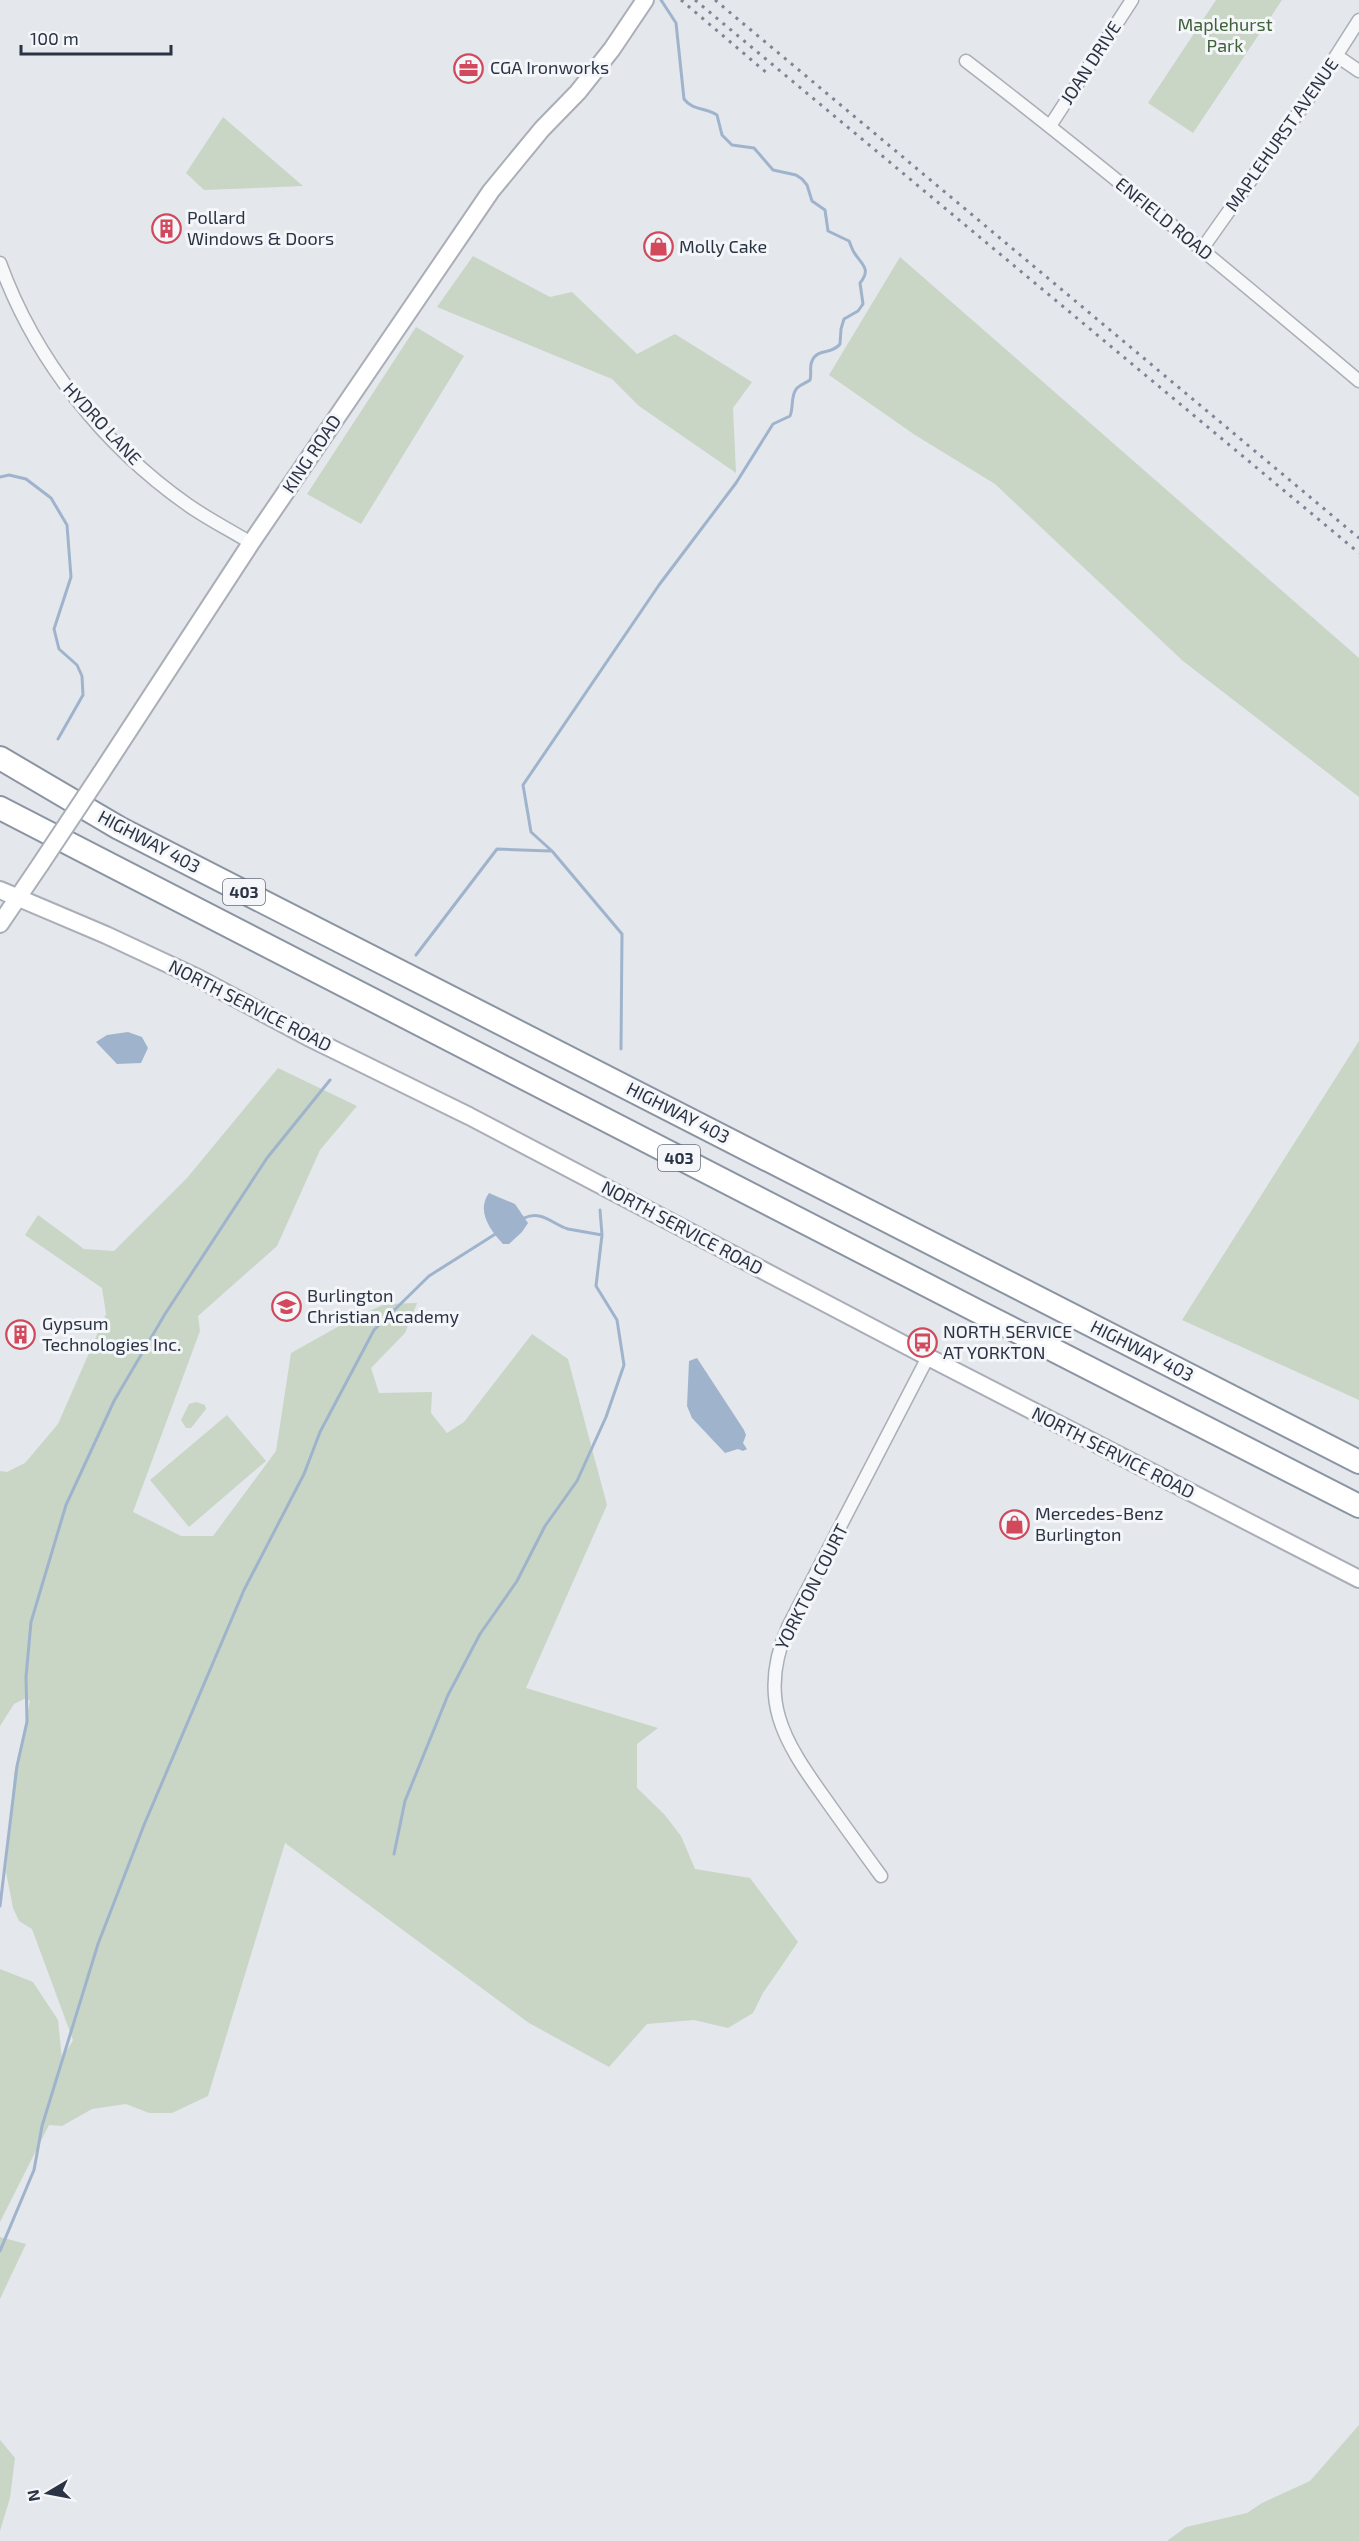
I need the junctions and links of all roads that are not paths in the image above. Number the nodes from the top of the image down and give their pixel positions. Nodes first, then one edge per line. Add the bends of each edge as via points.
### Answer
1 (645, 0) edge
2 (1132, 0) edge
3 (1359, 20) edge
4 (1337, 56) junction
5 (966, 62) dead end
6 (1359, 71) edge
7 (1050, 126) junction
8 (1202, 249) junction
9 (0, 263) edge
10 (1359, 381) edge
11 (251, 543) junction
12 (0, 758) edge
13 (0, 772) edge
14 (0, 808) edge
15 (119, 828) junction
16 (0, 890) edge
17 (17, 899) junction
18 (0, 924) edge
19 (928, 1357) junction
20 (1359, 1462) edge
21 (1359, 1506) edge
22 (1359, 1579) edge
23 (881, 1876) dead end

1 - 11 street, KING ROAD via 578,92 493,188
2 - 7 street, JOAN DRIVE
3 - 4 street, MAPLEHURST AVENUE
4 - 6 street
4 - 8 street, MAPLEHURST AVENUE
5 - 7 street, ENFIELD ROAD
7 - 8 street, ENFIELD ROAD
8 - 10 street, ENFIELD ROAD
9 - 11 street, HYDRO LANE via 13,299 60,378 101,428 141,467 189,505
11 - 17 street, KING ROAD, bridge
12 - 15 highway, HIGHWAY 403 / 403
13 - 15 highway
14 - 21 highway, HIGHWAY 403 / 403
15 - 20 highway, HIGHWAY 403 / 403
16 - 17 street, NORTH SERVICE ROAD
17 - 18 street, KING ROAD
17 - 19 street, NORTH SERVICE ROAD via 198,978
19 - 22 street, NORTH SERVICE ROAD
19 - 23 street, YORKTON COURT via 788,1627 773,1673 782,1728 796,1758

